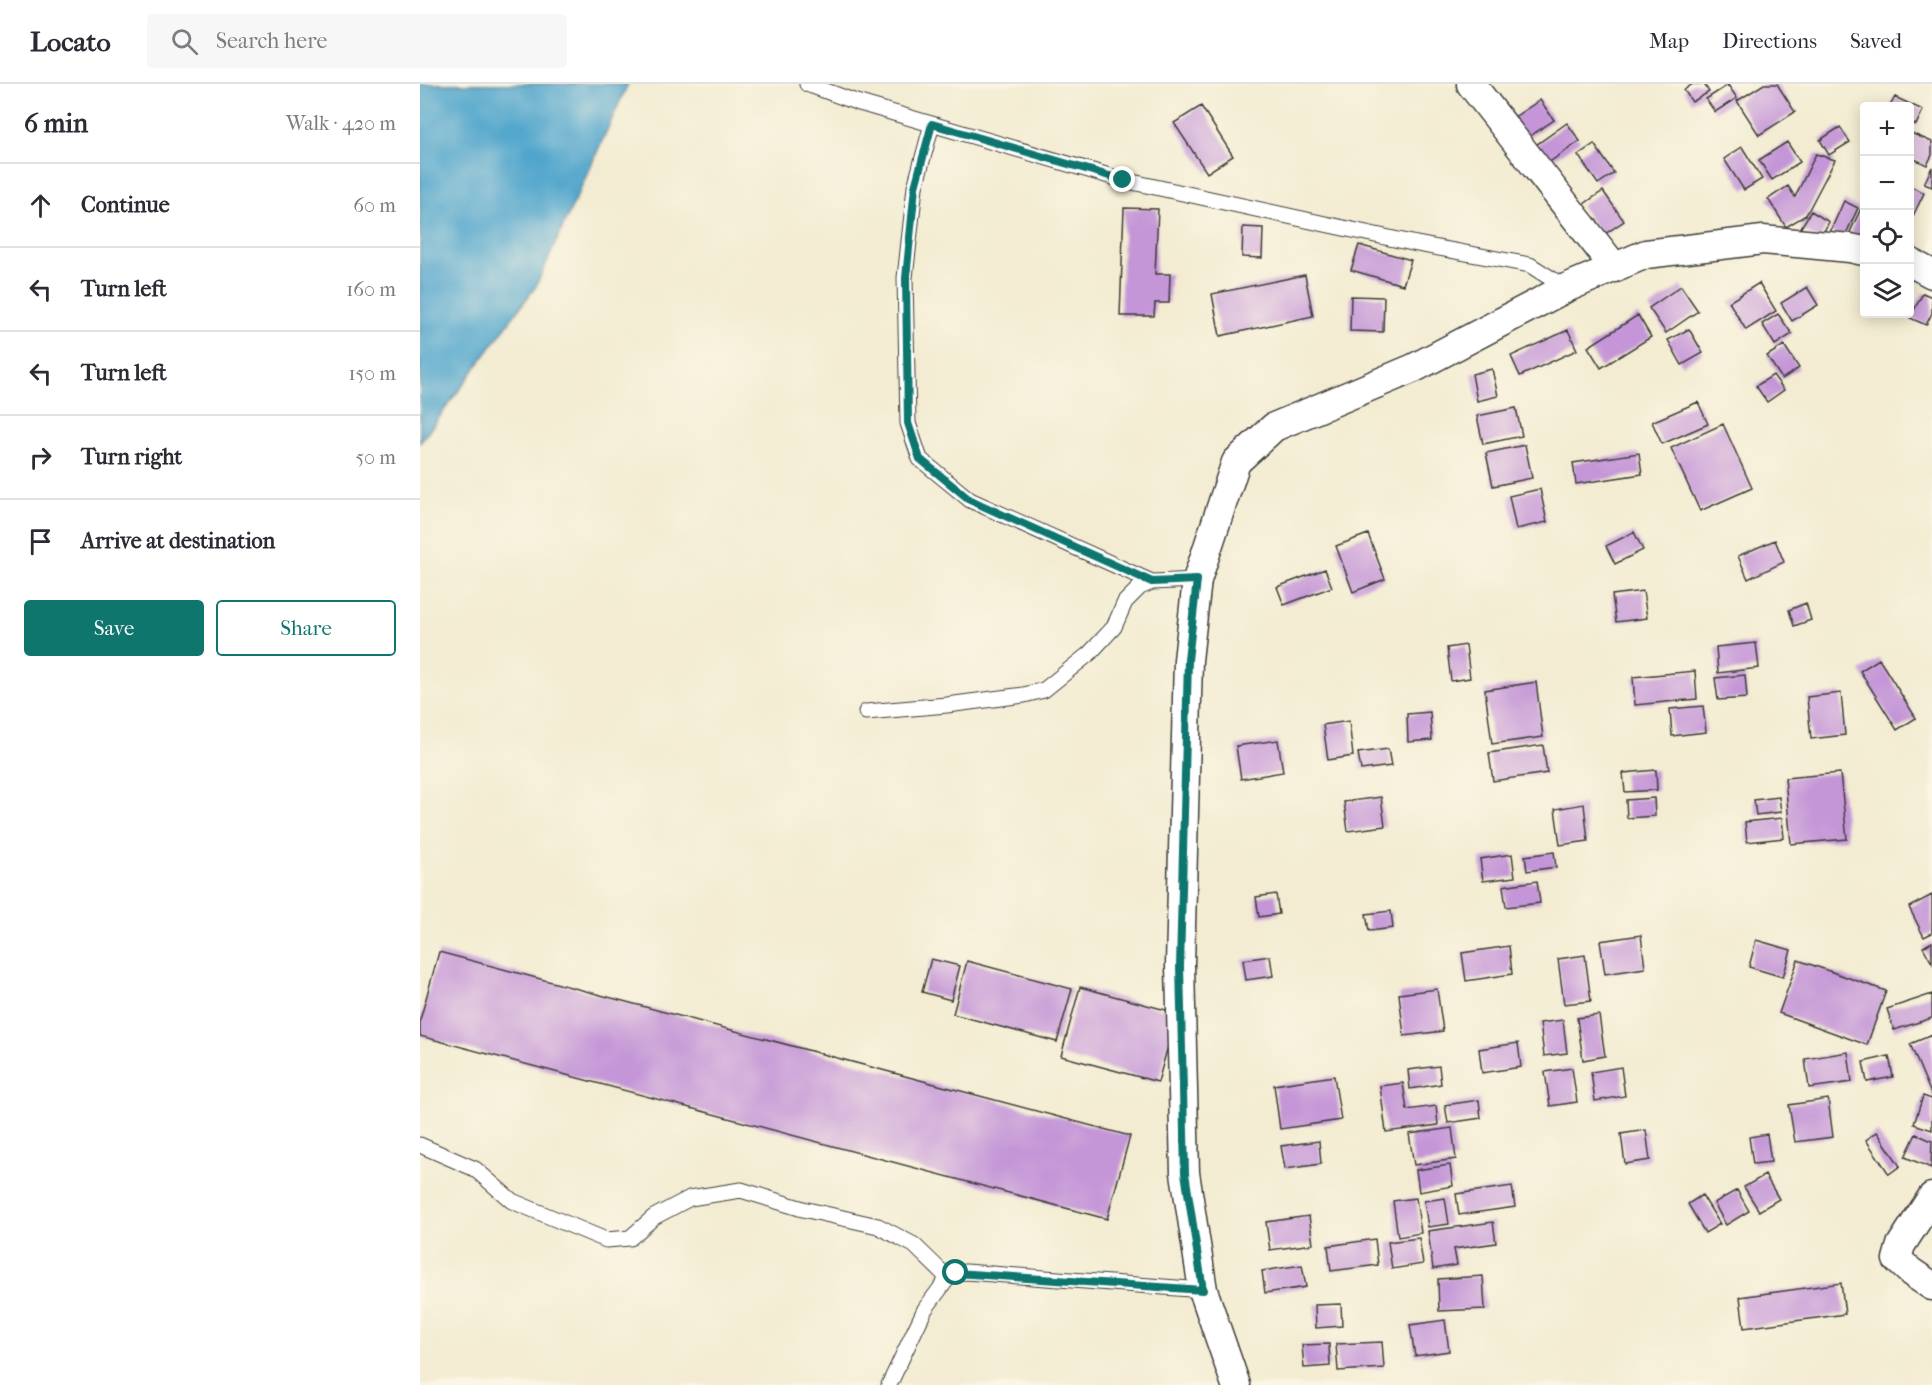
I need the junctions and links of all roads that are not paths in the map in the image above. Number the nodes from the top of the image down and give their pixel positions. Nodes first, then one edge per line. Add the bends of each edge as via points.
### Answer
1 (807, 84) edge
2 (1471, 84) edge
3 (932, 124) junction
4 (1860, 250) edge
5 (1914, 264) edge
6 (1615, 268) junction
7 (1932, 274) edge
8 (1566, 288) junction
9 (1197, 580) junction
10 (1152, 582) junction
11 (866, 712) dead end
12 (420, 1145) edge
13 (1932, 1197) edge
14 (948, 1278) junction
15 (1932, 1286) edge
16 (1203, 1290) junction
17 (889, 1385) edge
18 (1236, 1385) edge

1 - 3 lane
2 - 6 street
3 - 8 lane via 1123,180 1530,265
3 - 10 lane via 915,187 906,278 908,423 920,459 970,500
4 - 6 street via 1763,240 1646,254
5 - 7 street
6 - 8 street
8 - 9 street via 1414,368 1274,427 1236,462
9 - 10 lane
9 - 16 street via 1188,660 1180,966 1185,1173
10 - 11 lane via 1140,587 1125,602 1114,627 1090,653 1044,690
12 - 14 lane via 476,1169 512,1201 606,1240 630,1238 654,1218 690,1198 741,1190 878,1226 914,1245
13 - 15 street via 1901,1245 1897,1259
14 - 16 lane via 966,1272
14 - 17 lane via 925,1309
16 - 18 street

